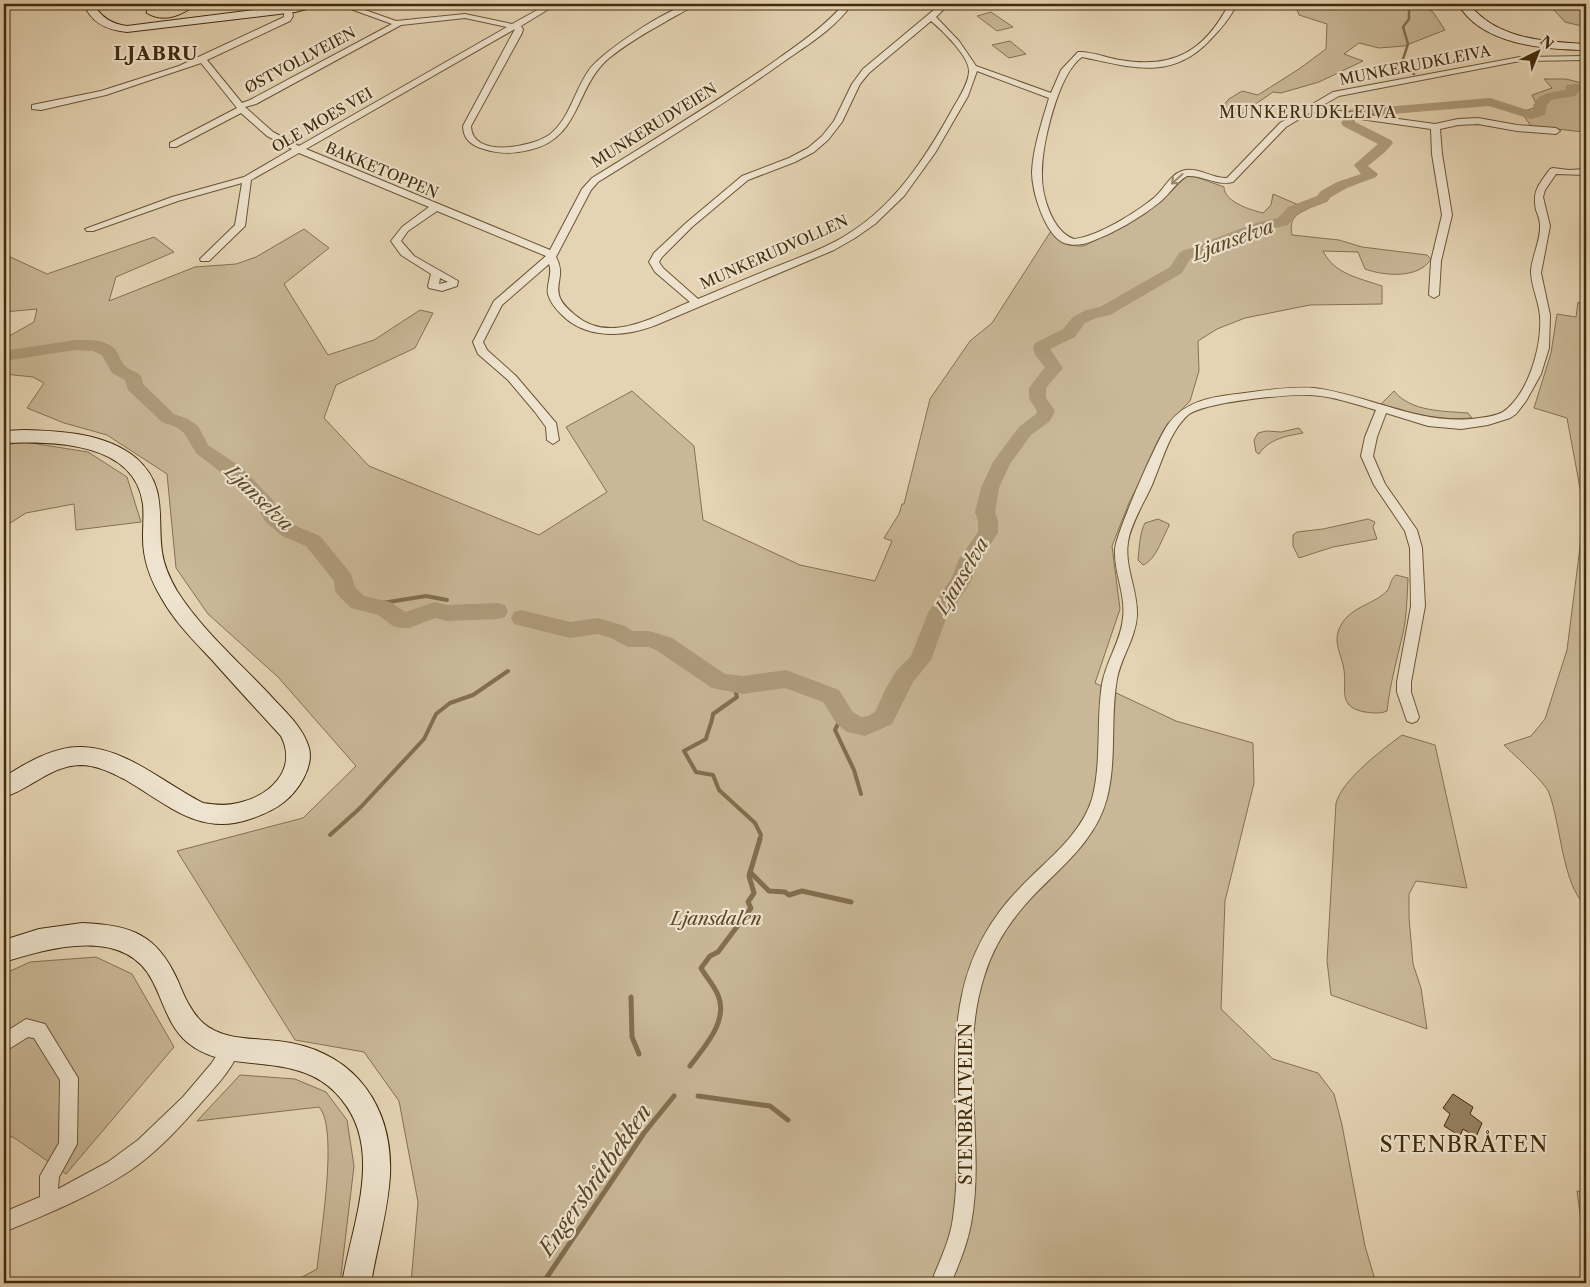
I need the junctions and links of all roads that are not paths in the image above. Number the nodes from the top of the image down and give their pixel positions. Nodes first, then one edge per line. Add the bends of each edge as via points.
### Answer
1 (93, 4) edge
2 (313, 4) edge
3 (341, 4) edge
4 (554, 4) edge
5 (690, 4) edge
6 (848, 4) edge
7 (945, 4) edge
8 (1233, 4) edge
9 (1463, 4) edge
10 (288, 9) junction
11 (932, 18) junction
12 (400, 23) junction
13 (515, 25) junction
14 (1586, 47) edge
15 (1586, 58) edge
16 (203, 60) junction
17 (972, 68) junction
18 (1054, 97) junction
19 (35, 107) dead end
20 (241, 108) junction
21 (1308, 109) junction
22 (1435, 127) junction
23 (1556, 131) dead end
24 (173, 145) dead end
25 (298, 149) junction
26 (1586, 172) edge
27 (247, 179) junction
28 (436, 207) junction
29 (90, 229) dead end
30 (551, 255) junction
31 (205, 258) dead end
32 (437, 272) dead end
33 (1434, 296) dead end
34 (697, 303) junction
35 (1382, 409) junction
36 (4, 437) edge
37 (553, 440) dead end
38 (1412, 717) dead end
39 (4, 788) edge
40 (4, 951) edge
41 (4, 1043) edge
42 (231, 1048) junction
43 (50, 1202) junction
44 (4, 1222) edge
45 (357, 1283) edge
46 (941, 1283) edge

1 - 10 street via 95,15 106,24 127,28
2 - 10 street
3 - 12 street
4 - 13 street, OLE MOES VEI
5 - 13 street via 596,65 583,84 566,122 548,139 526,148 496,150 473,142 467,134 467,126 518,33
6 - 30 street, MUNKERUDVEIEN via 815,36 717,105 595,180
7 - 11 street
8 - 18 street via 1204,43 1190,56 1174,63 1144,67 1081,54 1062,74
9 - 14 street via 1478,20 1508,35 1549,44
10 - 16 street via 287,19
11 - 17 street
11 - 34 street via 866,71 856,84 838,122 825,138 792,160 745,178 658,255 654,262 658,270
12 - 13 street via 465,16
12 - 20 street, ØSTVOLLVEIEN
13 - 25 street, OLE MOES VEI
15 - 21 street, MUNKERUDKLEIVA via 1529,57 1380,84 1336,94
16 - 19 street via 102,93
16 - 20 street, BAKKETOPPEN
17 - 18 street
17 - 34 street, MUNKERUDVOLLEN via 964,99 911,182 875,219 832,246
21 -> 18 street, MUNKERUDKLEIVA via 1273,134 1232,179 1221,182 1199,173 1185,173 1142,211 1083,241 1070,241 1057,233 1039,190 1037,174
20 - 24 street, ØSTVOLLVEIEN
20 - 25 street, BAKKETOPPEN via 270,134
21 - 22 street
22 - 23 street via 1478,121
22 - 33 street via 1436,154 1447,215 1436,260
25 - 27 street, OLE MOES VEI
25 - 28 street, BAKKETOPPEN
26 - 35 street, STENBRÅTVEIEN via 1553,171 1539,194 1546,232 1536,273 1545,315 1545,339 1538,367 1514,408 1497,419 1461,425 1428,422
27 - 29 street, OLE MOES VEI
27 - 31 street via 240,226
28 - 30 street, BAKKETOPPEN
28 - 32 street via 405,229 396,241 409,256
30 - 34 street, MUNKERUDVOLLEN via 557,275 554,295 569,316 592,329 634,328
30 - 37 street, MUNKERUDVEIEN via 498,302 478,343 482,352 512,378 539,409 552,426
35 - 38 street via 1368,447 1368,456 1377,479 1411,530 1416,548 1418,606 1404,682
35 - 46 street, STENBRÅTVEIEN via 1310,391 1238,397 1197,405 1178,418 1168,434 1122,539 1120,558 1130,619 1110,678 1105,776 1099,803 1090,824 1071,848 999,925 974,978 964,1030 966,1145 963,1216 955,1250
36 - 39 street via 48,436 89,443 121,457 137,471 150,496 152,554 170,595 195,628 289,730 300,752 294,774 280,792 253,809 226,816 208,816 199,812 96,757 81,756 54,762
40 - 42 street via 47,938 99,936 128,941 153,959 188,1026 206,1040
41 - 43 street via 26,1028 39,1030 69,1078 68,1144 50,1172
42 - 43 street via 219,1071 144,1148 98,1179
42 - 45 street via 290,1055 322,1065 350,1089 366,1112 374,1138 377,1169
43 - 44 street

